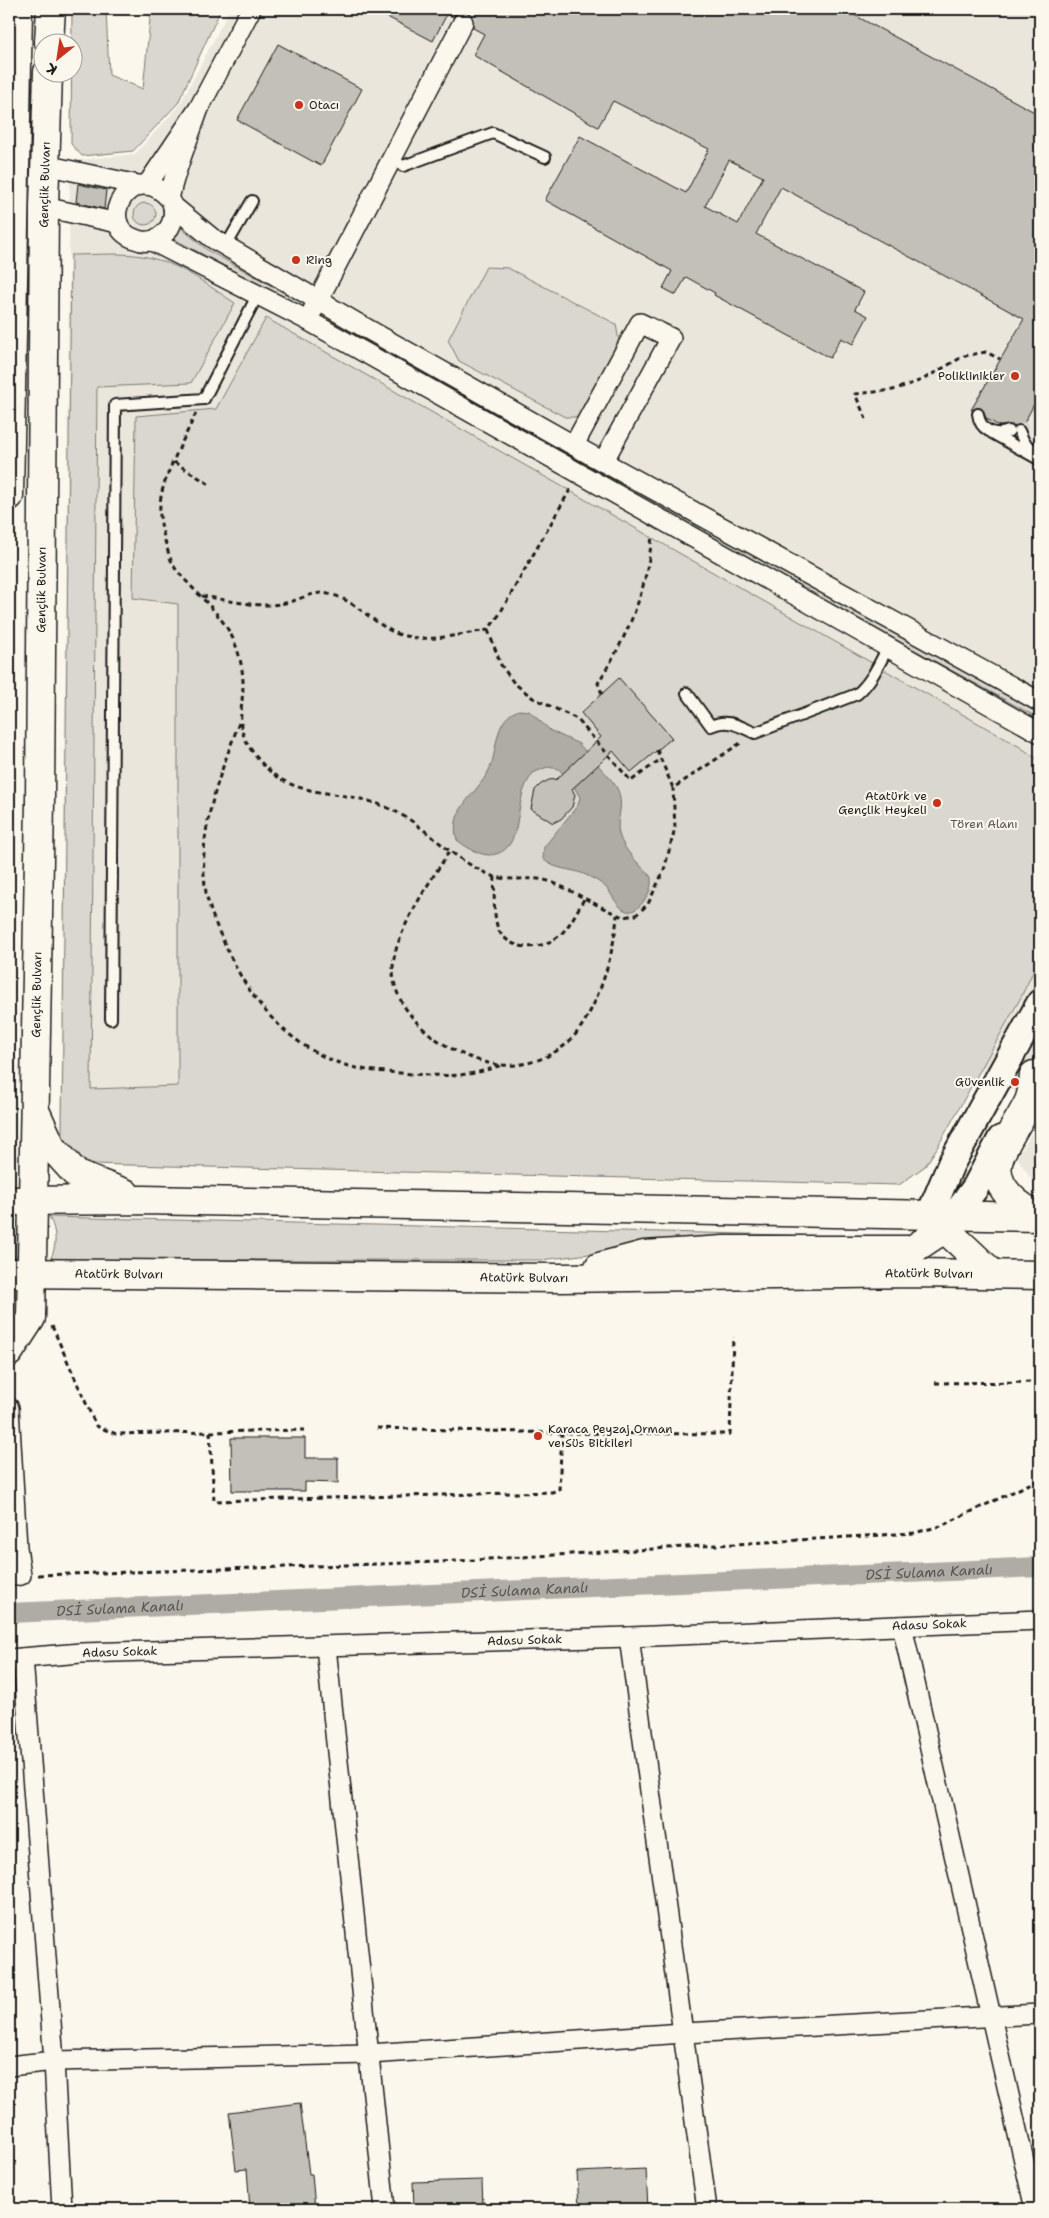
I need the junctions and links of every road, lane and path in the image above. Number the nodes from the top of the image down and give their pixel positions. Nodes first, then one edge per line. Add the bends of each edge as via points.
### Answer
1 (18, 9) edge
2 (51, 9) edge
3 (251, 9) edge
4 (463, 22) tunnel mouth
5 (50, 32) edge
6 (48, 82) edge
7 (199, 108) junction
8 (545, 157) dead end
9 (391, 159) junction
10 (12, 160) edge
11 (45, 165) junction
12 (143, 185) junction
13 (12, 199) edge
14 (252, 201) dead end
15 (171, 202) junction
16 (44, 207) junction
17 (118, 223) junction
18 (152, 241) junction
19 (226, 246) junction
20 (258, 294) junction
21 (318, 300) junction
22 (307, 320) junction
23 (1000, 359) dead end
24 (204, 399) junction
25 (978, 414) dead end
26 (866, 419) dead end
27 (992, 433) junction
28 (1040, 453) edge
29 (589, 454) junction
30 (1040, 460) edge
31 (174, 462) junction
32 (579, 473) junction
33 (212, 486) dead end
34 (9, 496) edge
35 (654, 515) junction
36 (202, 596) junction
37 (488, 630) junction
38 (888, 647) junction
39 (687, 693) dead end
40 (602, 694) dead end
41 (1040, 702) edge
42 (240, 722) junction
43 (755, 733) junction
44 (1040, 733) edge
45 (657, 750) dead end
46 (661, 759) junction
47 (673, 788) junction
48 (449, 852) junction
49 (495, 877) junction
50 (584, 899) junction
51 (617, 914) junction
52 (1040, 1002) edge
53 (111, 1019) dead end
54 (501, 1065) junction
55 (1037, 1070) edge
56 (34, 1106) junction
57 (143, 1200) junction
58 (21, 1201) edge
59 (1040, 1217) edge
60 (943, 1219) junction
61 (20, 1273) edge
62 (994, 1274) junction
63 (1040, 1275) edge
64 (561, 1278) junction
65 (31, 1318) junction
66 (733, 1337) dead end
67 (9, 1352) edge
68 (1040, 1382) edge
69 (936, 1383) dead end
70 (9, 1408) edge
71 (377, 1428) dead end
72 (304, 1430) dead end
73 (210, 1432) junction
74 (562, 1433) junction
75 (1039, 1478) edge
76 (1040, 1490) edge
77 (15, 1576) edge
78 (1040, 1620) edge
79 (902, 1626) junction
80 (629, 1637) junction
81 (326, 1647) junction
82 (16, 1658) edge
83 (1040, 2014) edge
84 (992, 2017) junction
85 (684, 2033) junction
86 (369, 2054) junction
87 (54, 2061) junction
88 (9, 2066) edge
89 (62, 2209) edge
90 (385, 2209) edge
91 (707, 2209) edge
92 (1035, 2209) edge

1 - 10 highway
2 - 5 highway
3 - 7 street
4 - 9 street
6 - 11 highway, Gençlik Bulvarı
7 - 12 street
7 - 15 street
8 - 9 lane via 493,133 403,166
9 - 21 street
10 - 11 highway
10 - 13 highway
11 - 12 street
11 - 16 highway, Gençlik Bulvarı
12 - 15 street via 163,191
12 - 17 street via 123,196 118,204
13 - 16 highway
13 - 34 highway
14 - 19 lane
15 - 18 street via 172,224
15 - 19 street
16 - 17 street
16 - 56 highway, Gençlik Bulvarı via 40,801
17 - 18 street via 132,238
18 - 20 street
19 - 21 street
20 - 22 street
20 - 24 lane
21 - 22 street
21 - 29 street
22 - 32 street
23 - 26 path via 986,352 964,356 922,380 893,390 855,394
24 - 31 path
24 - 53 lane via 115,405
25 - 27 lane via 981,423
27 - 28 lane via 1014,431 1025,444
27 - 30 lane
29 - 29 street via 671,338 640,323
29 - 32 street
29 - 41 street
31 - 33 path
31 - 36 path via 163,490 160,519 177,572
32 - 35 street
32 - 37 path
35 - 38 street
35 - 40 path via 650,560 638,607 622,644 598,683
36 - 37 path via 267,605 321,593 362,610 398,634 441,638
36 - 42 path via 223,621 237,650 243,681
37 - 46 path via 501,665 514,683 533,698 577,719 631,781
38 - 43 lane via 866,687 857,694
38 - 44 street
39 - 43 lane via 711,726 721,721
42 - 48 path via 251,750 276,777 304,791 341,794 383,806 418,824
42 - 54 path via 210,811 204,886 234,965 258,1004 291,1036 331,1060 352,1066 375,1071 456,1076 479,1073
43 - 47 path
45 - 46 path
46 - 47 path
47 - 51 path via 675,828 657,888 648,904 636,915 623,917
48 - 49 path
48 - 54 path via 418,901 396,949 392,970 399,997 429,1035 478,1060
49 - 50 path via 550,882
49 - 50 path via 499,930 509,942 521,946 546,944 561,934
50 - 51 path
51 - 54 path via 611,957 603,982 582,1024 566,1044 547,1056 524,1064
52 - 60 street via 951,1164
55 - 59 highway via 1030,1100 998,1164 1001,1182 1009,1196 1023,1209
55 - 60 street via 975,1188
56 - 57 highway via 51,1146 77,1175
56 - 58 highway, Gençlik Bulvarı
57 - 58 highway
57 - 60 highway
58 - 61 highway, Gençlik Bulvarı
59 - 60 highway
60 - 62 highway
60 - 64 highway via 912,1250 724,1250 644,1255
61 - 64 highway, Atatürk Bulvarı
61 - 65 highway, Gençlik Bulvarı
62 - 63 highway, Atatürk Bulvarı
62 - 64 highway, Atatürk Bulvarı
65 - 67 highway
65 - 73 path via 48,1322 55,1329 96,1426 116,1434
66 - 74 path via 730,1434
68 - 69 path
70 - 77 street via 17,1548
71 - 74 path
72 - 73 path
73 - 74 path via 214,1501 552,1492 559,1490 561,1482
75 - 76 path
75 - 77 path via 941,1526 914,1533 440,1562
78 - 79 street, Adasu Sokak
79 - 80 street, Adasu Sokak
79 - 84 street
80 - 81 street, Adasu Sokak
80 - 85 street
81 - 82 street, Adasu Sokak via 81,1653
81 - 86 street
82 - 87 street
83 - 84 street
84 - 85 street
84 - 92 street
85 - 86 street
85 - 91 street
86 - 87 street
86 - 90 street
87 - 88 street
87 - 89 street

